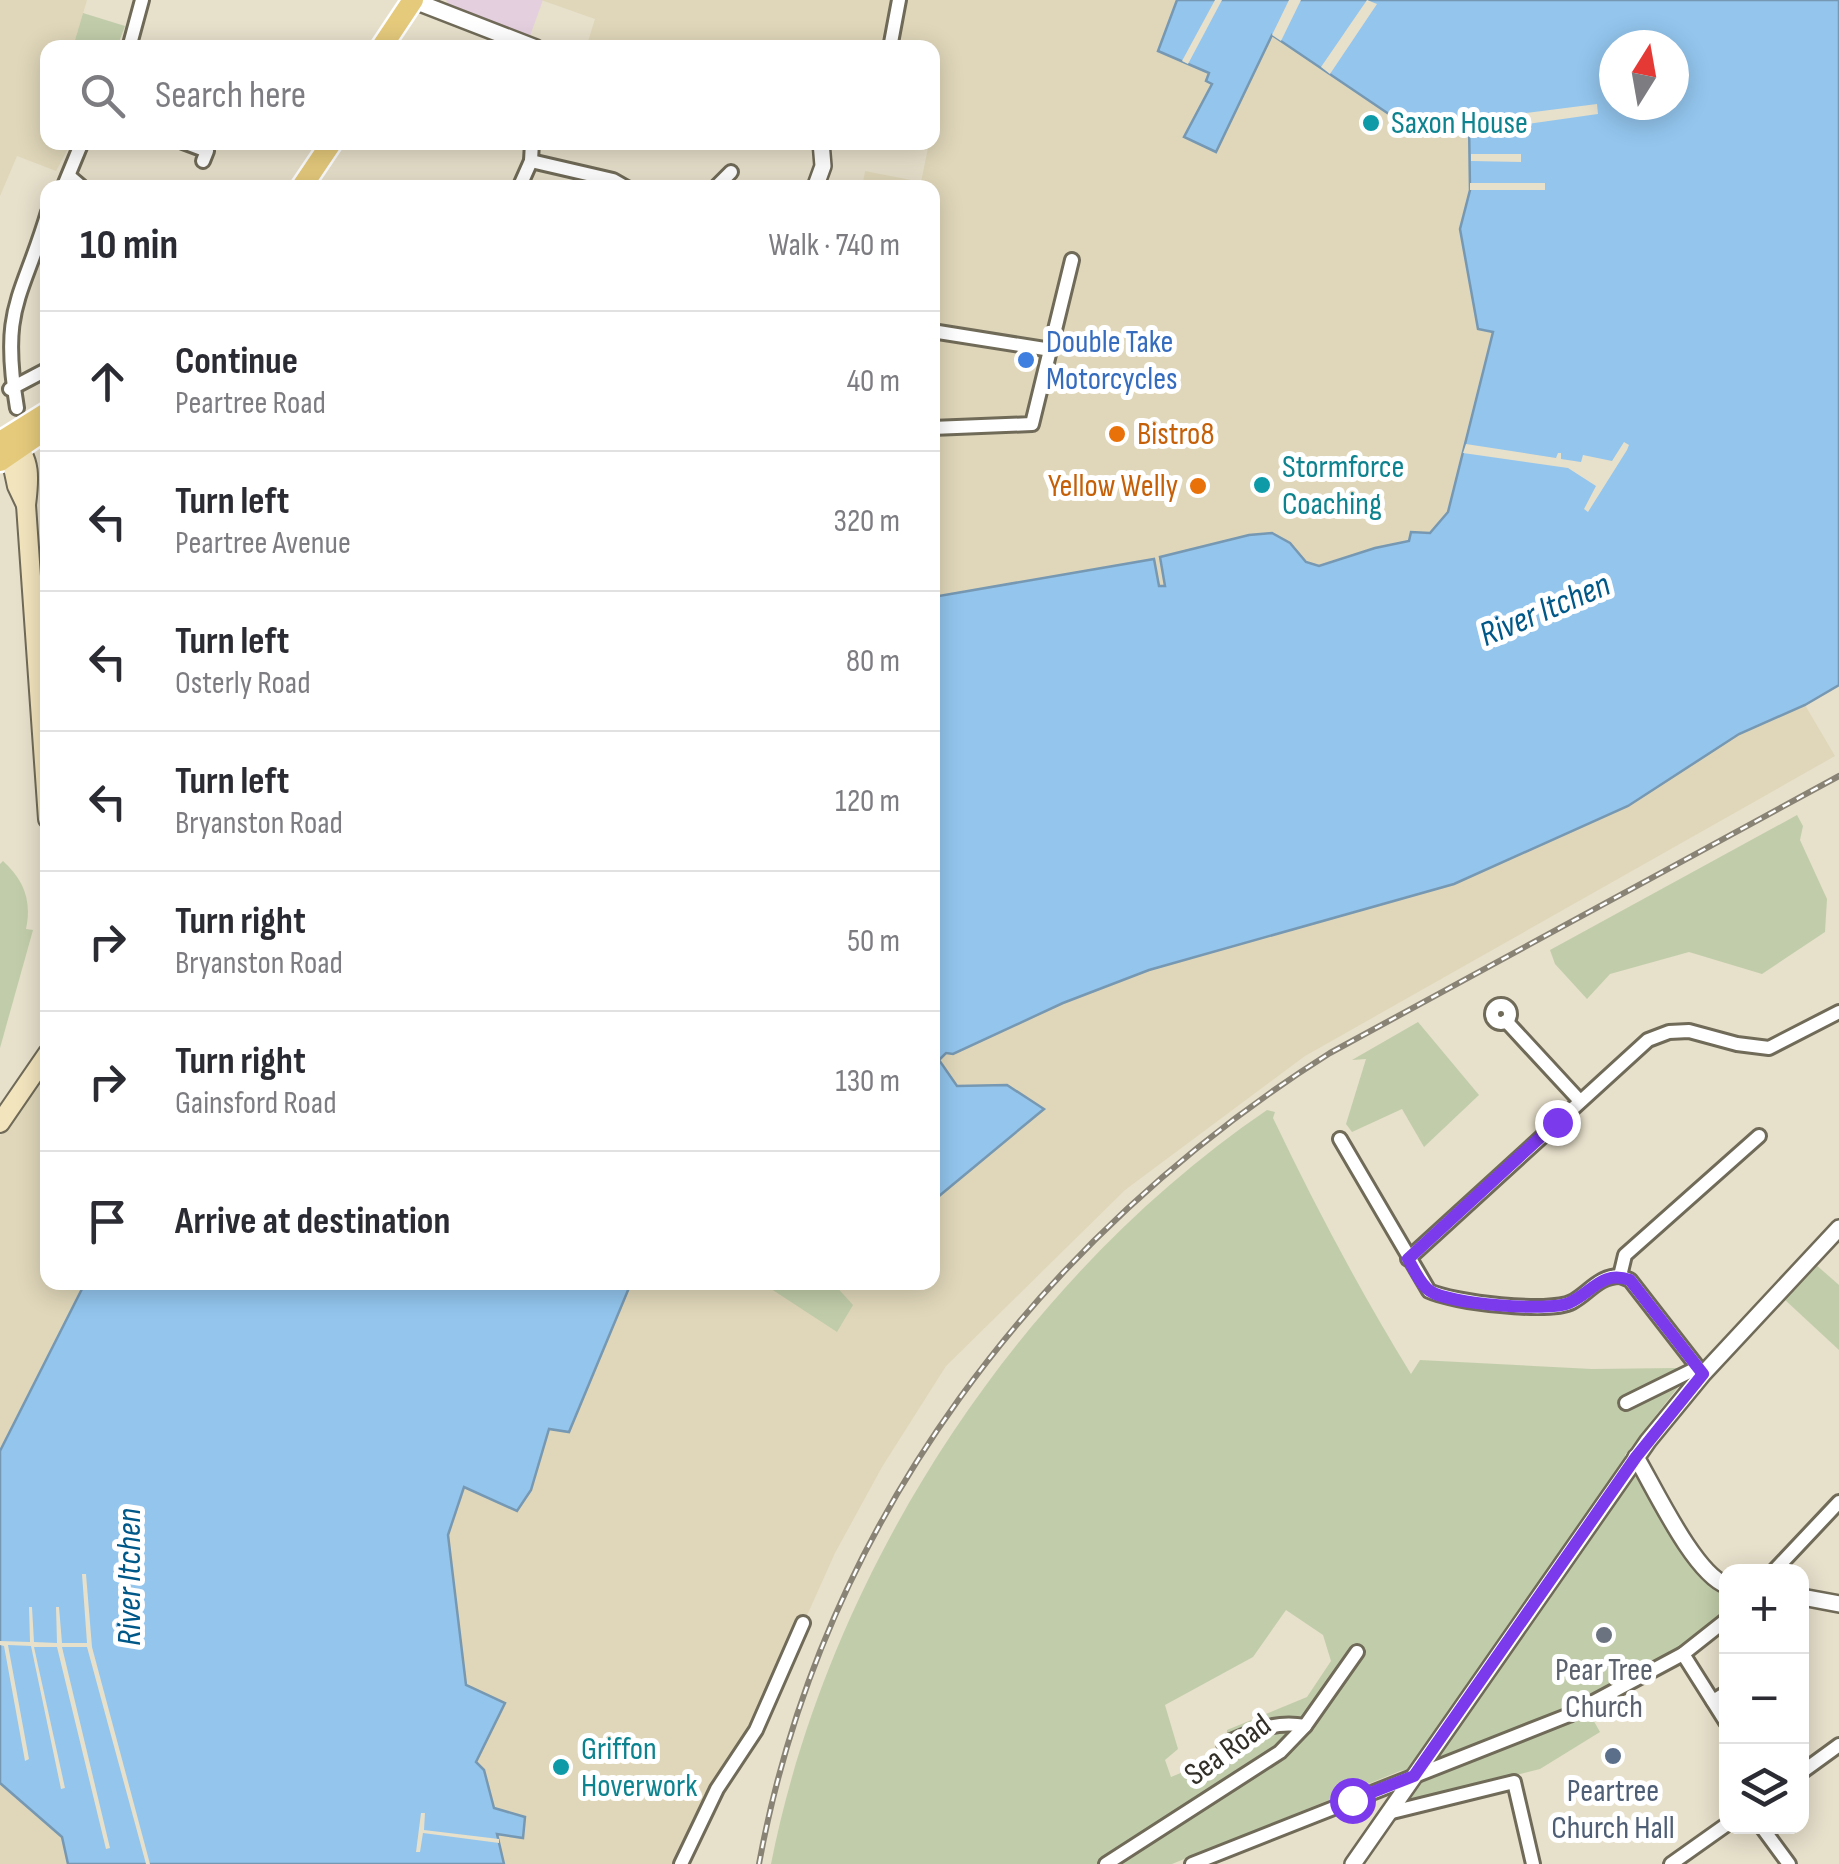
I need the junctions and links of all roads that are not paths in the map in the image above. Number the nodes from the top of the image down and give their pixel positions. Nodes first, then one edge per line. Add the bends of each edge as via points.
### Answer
1 (142, 0) edge
2 (397, 0) edge
3 (413, 0) edge
4 (899, 0) edge
5 (131, 40) edge
6 (382, 40) edge
7 (385, 40) edge
8 (516, 40) edge
9 (892, 40) edge
10 (79, 150) edge
11 (327, 150) edge
12 (531, 150) edge
13 (822, 150) edge
14 (530, 161) junction
15 (732, 172) dead end
16 (67, 180) edge
17 (306, 180) edge
18 (522, 180) edge
19 (613, 180) edge
20 (723, 180) edge
21 (818, 180) edge
22 (40, 231) edge
23 (1072, 260) dead end
24 (940, 333) edge
25 (1051, 350) junction
26 (40, 373) edge
27 (10, 390) junction
28 (17, 408) dead end
29 (40, 419) edge
30 (940, 428) edge
31 (40, 432) edge
32 (8, 449) edge
33 (40, 606) edge
34 (1839, 1012) edge
35 (1506, 1021) dead end
36 (40, 1064) edge
37 (1580, 1101) junction
38 (0, 1122) edge
39 (1759, 1136) dead end
40 (1340, 1139) dead end
41 (1839, 1228) edge
42 (1408, 1259) junction
43 (1620, 1276) junction
44 (1700, 1371) junction
45 (1626, 1403) dead end
46 (1636, 1457) junction
47 (1839, 1502) edge
48 (1780, 1564) edge
49 (1719, 1583) edge
50 (1809, 1598) edge
51 (1839, 1604) edge
52 (803, 1623) dead end
53 (1719, 1626) edge
54 (1356, 1652) dead end
55 (1683, 1654) junction
56 (1719, 1697) edge
57 (1713, 1701) junction
58 (1719, 1711) edge
59 (1304, 1726) junction
60 (1224, 1744) dead end
61 (1839, 1745) edge
62 (1809, 1767) edge
63 (1414, 1776) junction
64 (1388, 1813) junction
65 (1719, 1830) edge
66 (1767, 1834) edge
67 (681, 1864) edge
68 (1106, 1864) edge
69 (1192, 1864) edge
70 (1353, 1864) edge
71 (1533, 1864) edge
72 (1671, 1864) edge
73 (1789, 1864) edge

1 - 5 street
2 - 6 main road
3 - 7 main road
3 - 8 street
4 - 9 street
10 - 16 street
11 - 17 main road
12 - 14 street
13 - 21 street
14 - 18 street
14 - 19 street
15 - 20 street
22 - 27 street via 3,318 2,362
23 - 25 street
24 - 25 street
25 - 30 street via 1032,424
26 - 27 street
27 - 28 street
29 - 32 main road
31 - 32 main road
32 - 33 main road via 26,505
34 - 37 street via 1770,1048 1669,1032 1648,1040
35 - 37 street
36 - 38 main road
37 - 42 street
39 - 43 street via 1624,1256
40 - 42 street
41 - 44 street
42 - 43 street via 1429,1291 1462,1301 1556,1307
43 - 44 street via 1630,1280
44 - 45 street
44 - 46 street
46 - 49 street via 1700,1565
46 - 63 street
47 - 48 street
50 - 51 street
52 - 67 street via 756,1730 717,1789
53 - 55 street
54 - 59 street, Sea Road
55 - 57 street
55 - 63 street via 1598,1700
56 - 57 street
57 - 58 street
59 - 60 street via 1269,1725
59 - 68 street, Sea Road via 1268,1761
61 - 62 street
63 - 64 street
63 - 69 street
64 - 70 street
64 - 71 street via 1514,1782
65 - 72 street
66 - 73 street

